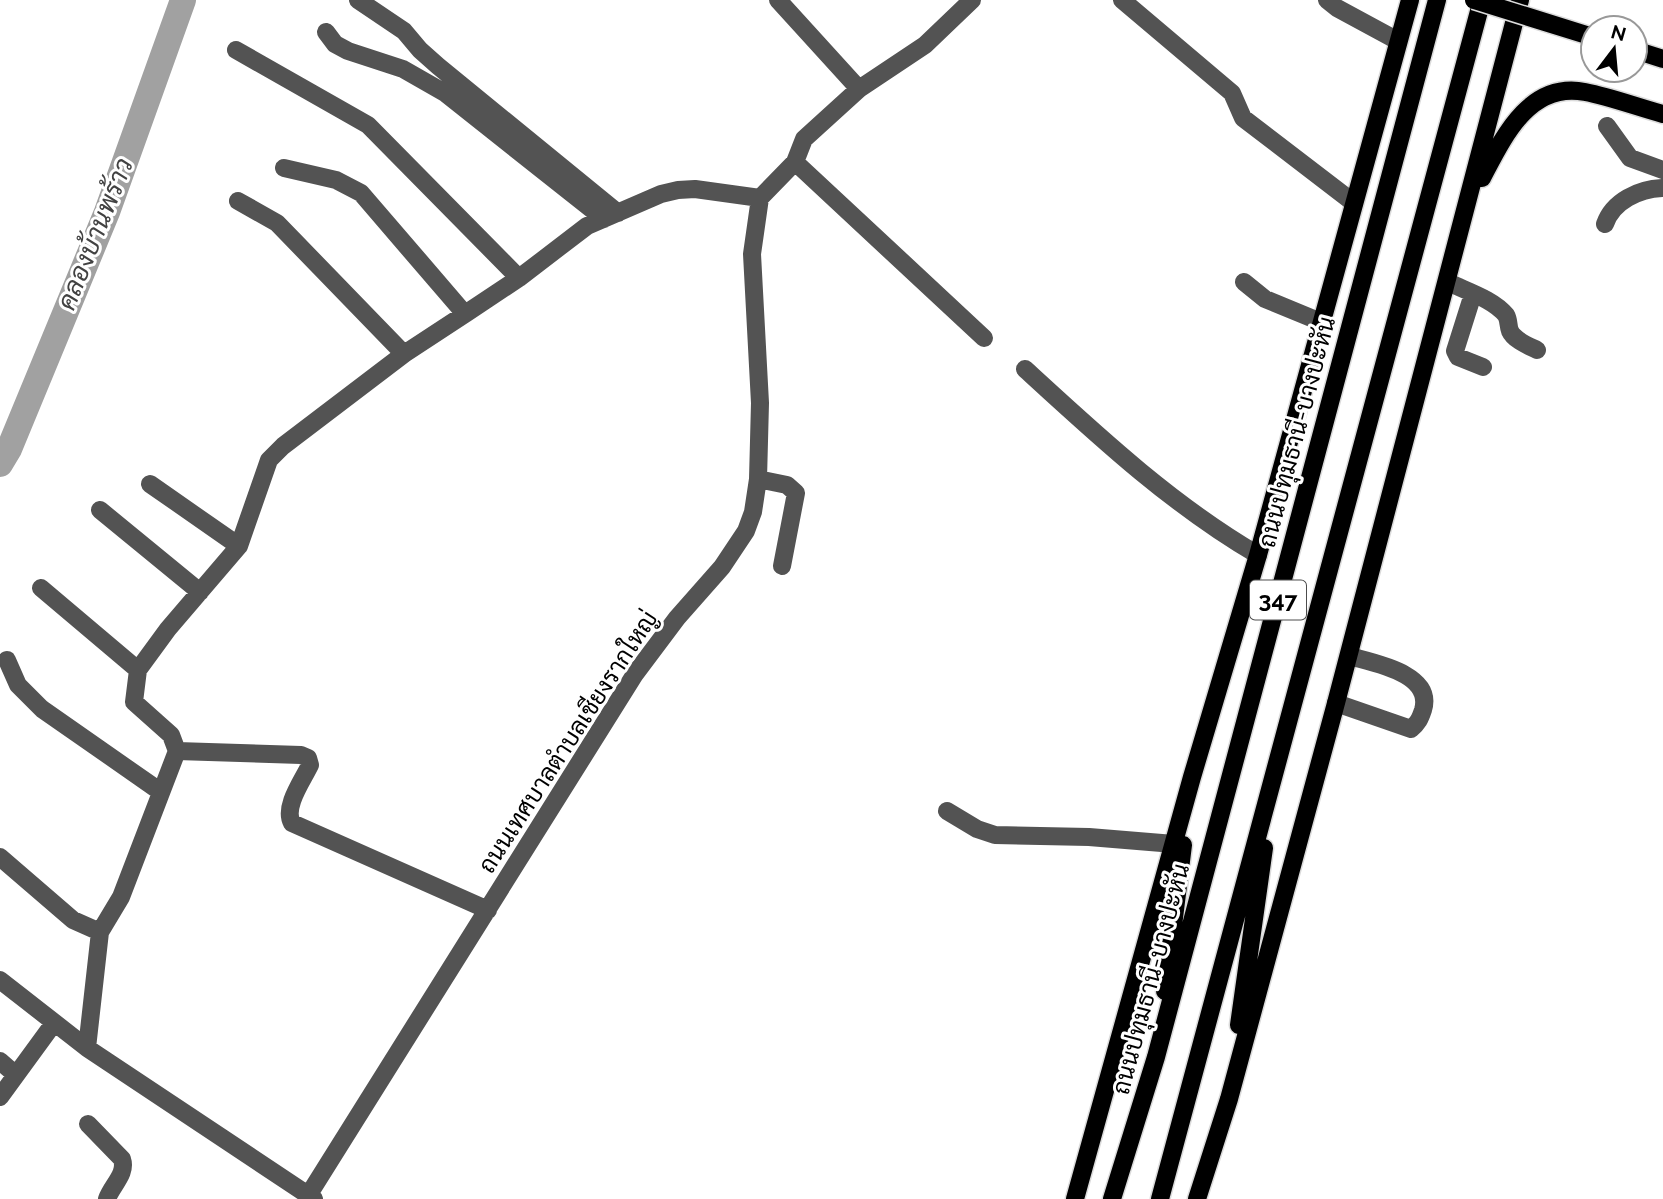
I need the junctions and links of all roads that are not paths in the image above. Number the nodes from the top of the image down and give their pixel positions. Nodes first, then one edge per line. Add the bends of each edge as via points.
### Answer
1 (358, 0) edge
2 (778, 0) edge
3 (972, 0) edge
4 (1122, 0) edge
5 (1327, 0) edge
6 (1410, 0) edge
7 (1437, 0) edge
8 (1474, 0) edge
9 (1482, 0) edge
10 (1520, 0) edge
11 (326, 32) dead end
12 (1579, 33) edge
13 (1398, 41) junction
14 (236, 50) dead end
15 (859, 89) junction
16 (1663, 114) edge
17 (1607, 127) dead end
18 (795, 162) junction
19 (284, 168) dead end
20 (1663, 170) edge
21 (1663, 181) edge
22 (1663, 189) edge
23 (760, 198) junction
24 (239, 201) dead end
25 (1354, 203) junction
26 (611, 216) junction
27 (1605, 224) dead end
28 (1462, 227) junction
29 (519, 278) junction
30 (1244, 282) dead end
31 (1448, 282) junction
32 (1473, 294) junction
33 (465, 314) junction
34 (1321, 322) junction
35 (984, 338) dead end
36 (1537, 350) dead end
37 (404, 354) junction
38 (1483, 367) dead end
39 (1025, 369) dead end
40 (758, 479) junction
41 (150, 484) dead end
42 (100, 510) dead end
43 (239, 546) junction
44 (1258, 555) junction
45 (782, 566) dead end
46 (41, 588) dead end
47 (200, 592) junction
48 (1349, 656) junction
49 (7, 660) dead end
50 (138, 670) junction
51 (1336, 703) junction
52 (177, 751) junction
53 (1275, 772) junction
54 (1192, 777) junction
55 (161, 792) junction
56 (947, 811) dead end
57 (1174, 844) junction
58 (0, 857) edge
59 (488, 910) junction
60 (100, 932) junction
61 (0, 980) edge
62 (54, 1023) junction
63 (87, 1048) junction
64 (1156, 1057) junction
65 (0, 1061) edge
66 (16, 1076) junction
67 (1, 1095) edge
68 (1229, 1099) junction
69 (88, 1124) dead end
70 (310, 1198) edge
71 (107, 1199) edge
72 (1075, 1199) edge
73 (1112, 1199) edge
74 (1160, 1199) edge
75 (1197, 1199) edge

1 - 26 street via 404,31 420,50
2 - 15 street
3 - 15 street via 925,45
4 - 25 street via 1232,93 1243,118
5 - 13 street
6 - 13 main road, 347
7 - 64 main road, ถนนปทุมธานี-บางปะหัน / 347
8 - 12 main road, bridge
9 - 53 main road, 347
10 - 28 main road
11 - 26 street via 348,51 403,69 445,93
13 - 25 main road, 347
14 - 29 street via 368,125
15 - 18 street via 804,139
16 - 28 main road via 1583,91 1555,91 1527,107 1504,136
17 - 20 street via 1630,158
18 - 23 street
18 - 35 street
19 - 33 street via 336,180 361,193
21 - 22 street
22 - 27 street via 1648,189 1626,198 1608,214
23 - 26 street via 678,190
23 - 40 street, ถนนเทศบาลตำบลเชียงรากใหญ่ via 752,254 760,403
24 - 37 street via 277,223
25 - 34 main road, 347
26 - 29 street via 587,226
28 - 31 main road
29 - 33 street
30 - 34 street via 1265,299
31 - 32 street
31 - 48 main road
32 - 36 street via 1499,309 1510,331
32 - 38 street via 1455,351 1458,357
33 - 37 street
34 - 44 main road, 347
37 - 43 street via 269,460
39 - 44 street via 1123,457 1215,530
40 - 45 street via 787,485 796,493
40 - 59 street, ถนนเทศบาลตำบลเชียงรากใหญ่ via 746,531 635,674
41 - 43 street
42 - 47 street
43 - 47 street
44 - 54 main road, 347
46 - 50 street
47 - 50 street
48 - 51 main road
48 - 51 street via 1400,671 1421,689 1425,702 1411,729
49 - 55 street via 18,685 42,709
50 - 52 street via 134,702 171,735
51 - 68 main road
52 - 55 street
52 - 59 street via 308,758 310,765 289,810 292,822
53 - 68 main road
53 - 74 main road, 347
54 - 57 main road, 347
54 - 64 main road
55 - 60 street via 121,897
56 - 57 street via 995,835
57 - 72 main road, 347
58 - 60 street via 73,920
59 - 70 street, ถนนเทศบาลตำบลเชียงรากใหญ่
60 - 63 street
61 - 62 street
62 - 63 street
62 - 66 street
63 - 70 street
64 - 73 main road, ถนนปทุมธานี-บางปะหัน / 347
65 - 66 street
66 - 67 street
68 - 75 main road
69 - 71 street via 124,1165

